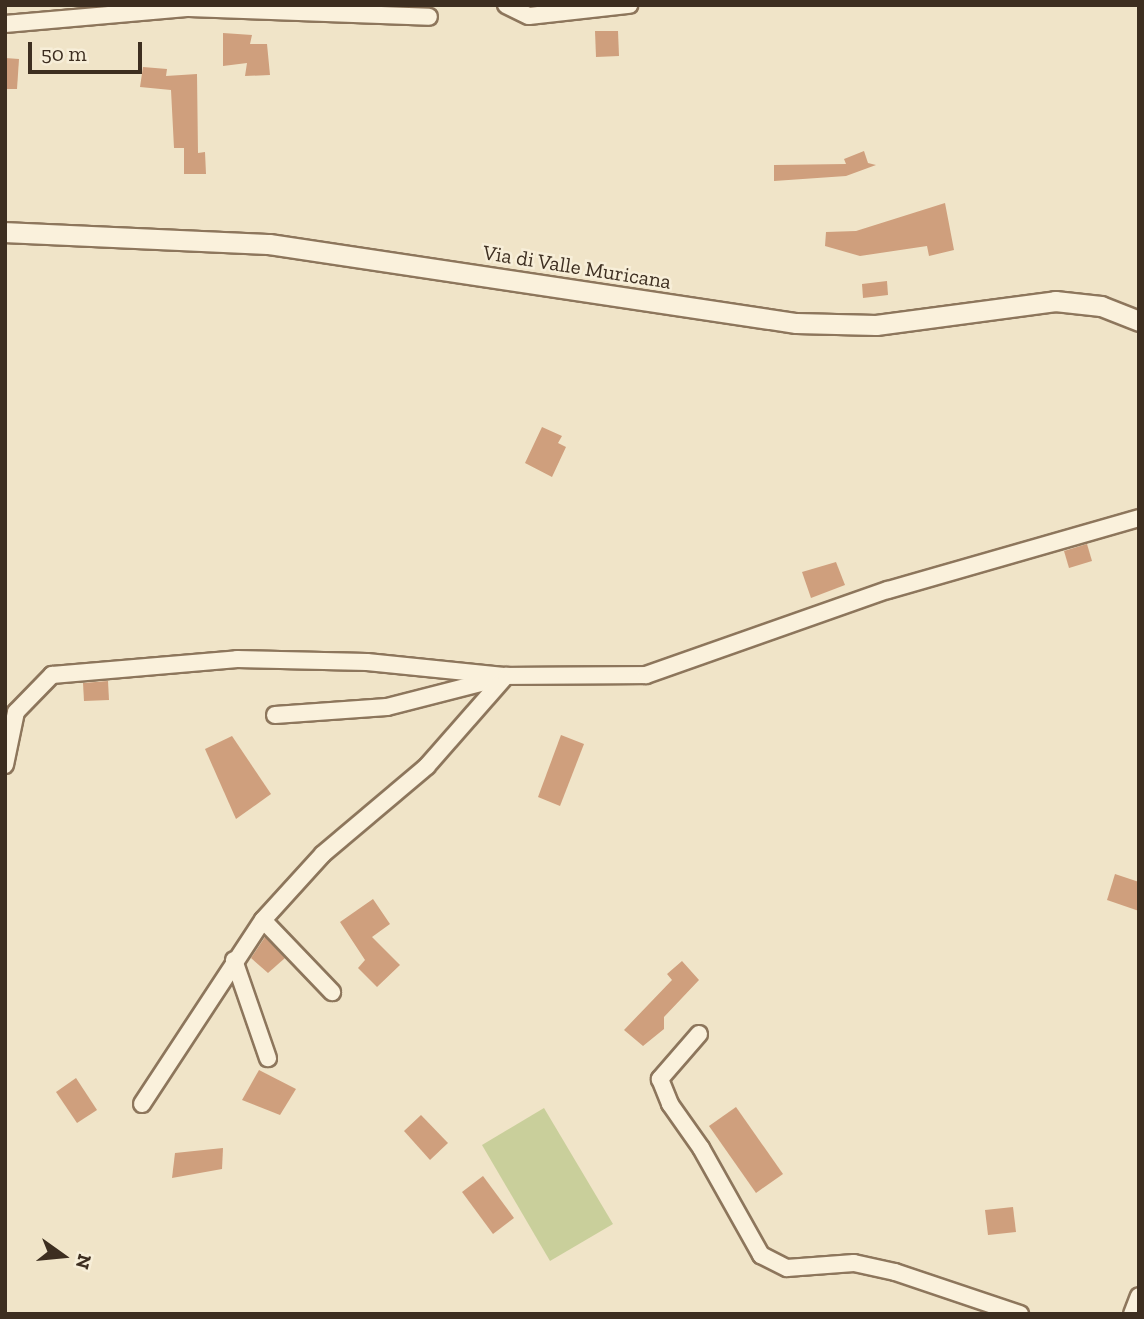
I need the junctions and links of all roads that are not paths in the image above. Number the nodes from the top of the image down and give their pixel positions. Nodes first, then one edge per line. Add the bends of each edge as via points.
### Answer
1 (506, 5) edge
2 (629, 5) edge
3 (429, 17) dead end
4 (5, 24) edge
5 (5, 232) edge
6 (1139, 321) edge
7 (1139, 518) edge
8 (506, 676) junction
9 (275, 715) dead end
10 (5, 765) edge
11 (263, 920) junction
12 (234, 960) junction
13 (332, 992) dead end
14 (699, 1034) dead end
15 (268, 1058) dead end
16 (142, 1104) dead end
17 (1139, 1296) edge
18 (1020, 1314) edge
19 (1132, 1314) edge

1 - 2 street via 529,16
3 - 4 street via 189,8
5 - 6 street, Via di Valle Muricana via 269,244 796,323 891,324 1046,301 1101,306
7 - 8 street via 901,586 646,675
8 - 9 street via 406,704
8 - 10 street via 367,662 237,659 52,675 16,712
8 - 11 street via 435,758 323,854
11 - 12 street
11 - 13 street
12 - 15 street
12 - 16 street
14 - 18 street via 660,1079 670,1104 701,1148 761,1255 787,1268 854,1263 895,1272
17 - 19 street

